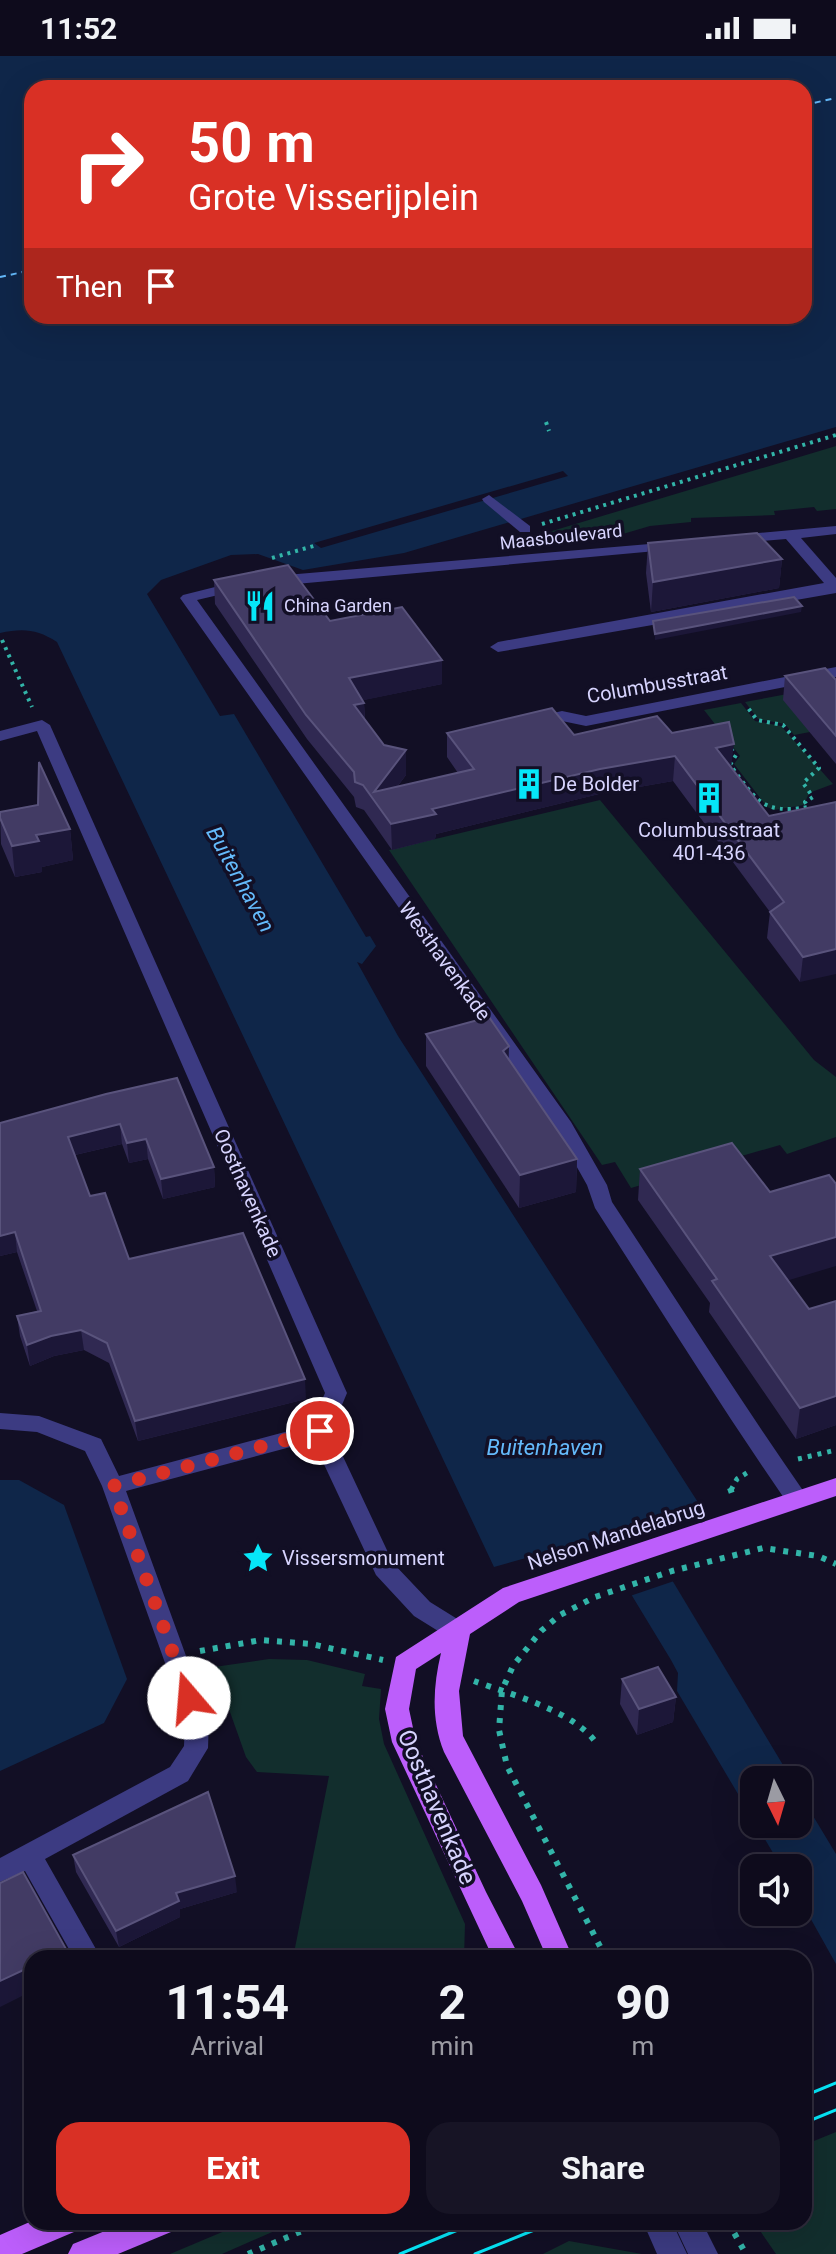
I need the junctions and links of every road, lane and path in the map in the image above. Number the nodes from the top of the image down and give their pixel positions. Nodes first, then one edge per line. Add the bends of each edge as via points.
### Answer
1 (546, 422) dead end
2 (549, 431) dead end
3 (836, 435) edge
4 (489, 499) dead end
5 (525, 529) joint
6 (836, 530) edge
7 (790, 534) junction
8 (713, 542) edge
9 (317, 545) dead end
10 (683, 545) edge
11 (265, 560) dead end
12 (289, 580) joint
13 (835, 587) edge
14 (2, 640) dead end
15 (498, 647) dead end
16 (836, 672) edge
17 (734, 692) junction
18 (38, 718) junction
19 (517, 726) edge
20 (0, 736) edge
21 (723, 739) edge
22 (0, 1421) edge
23 (320, 1431) junction
24 (836, 1450) edge
25 (772, 1465) junction
26 (113, 1486) junction
27 (836, 1487) edge
28 (796, 1498) junction
29 (836, 1564) edge
30 (459, 1632) junction
31 (175, 1656) junction
32 (405, 1664) junction
33 (446, 1672) junction
34 (502, 1690) junction
35 (598, 1746) dead end
36 (30, 1856) junction
37 (0, 1871) edge
38 (83, 1950) edge
39 (503, 1950) edge
40 (557, 1950) edge
41 (602, 1950) edge
42 (45, 2230) edge
43 (142, 2230) edge
44 (304, 2230) edge
45 (661, 2230) edge
46 (691, 2230) edge
47 (732, 2230) edge
48 (0, 2249) edge
49 (83, 2254) edge
50 (248, 2254) edge
51 (672, 2254) edge
52 (703, 2254) edge
53 (746, 2254) edge

1 - 2 path
3 - 5 path
4 - 5 street
6 - 7 street
7 - 8 street
7 - 13 street
9 - 11 path
10 - 12 street, Maasboulevard
12 - 25 street, Westhavenkade via 188,598 564,1127 602,1203
13 - 15 street
14 - 18 path
16 - 17 street, Columbusstraat
17 - 19 street, Columbusstraat via 586,721 562,716
17 - 21 path via 757,720 783,725 819,768 803,783 813,797 805,802 808,807 783,812 765,808 730,765 736,755
18 - 20 street
18 - 23 street, Oosthavenkade via 187,1076 336,1393
22 - 26 street via 39,1424 93,1445
23 - 26 street
23 - 30 street via 384,1569 422,1609
24 - 25 path
25 - 28 street, Westhavenkade
26 - 31 street
27 - 28 main road, Nelson Mandelabrug
28 - 30 main road, Nelson Mandelabrug via 511,1595
29 - 34 path via 763,1548 595,1597 541,1631
30 - 32 main road
30 - 33 main road, Oosthavenkade
31 - 32 path via 261,1640 311,1644
31 - 36 street via 197,1719 196,1748 179,1774
32 - 39 main road, Oosthavenkade via 397,1709 404,1742
33 - 34 path
33 - 40 main road, Oosthavenkade via 449,1727 461,1759
34 - 35 path via 556,1712
34 - 41 path via 499,1730 507,1766
36 - 37 street
36 - 38 street
42 - 48 main road
43 - 49 main road
44 - 50 path
45 - 51 street
46 - 52 street
47 - 53 path

